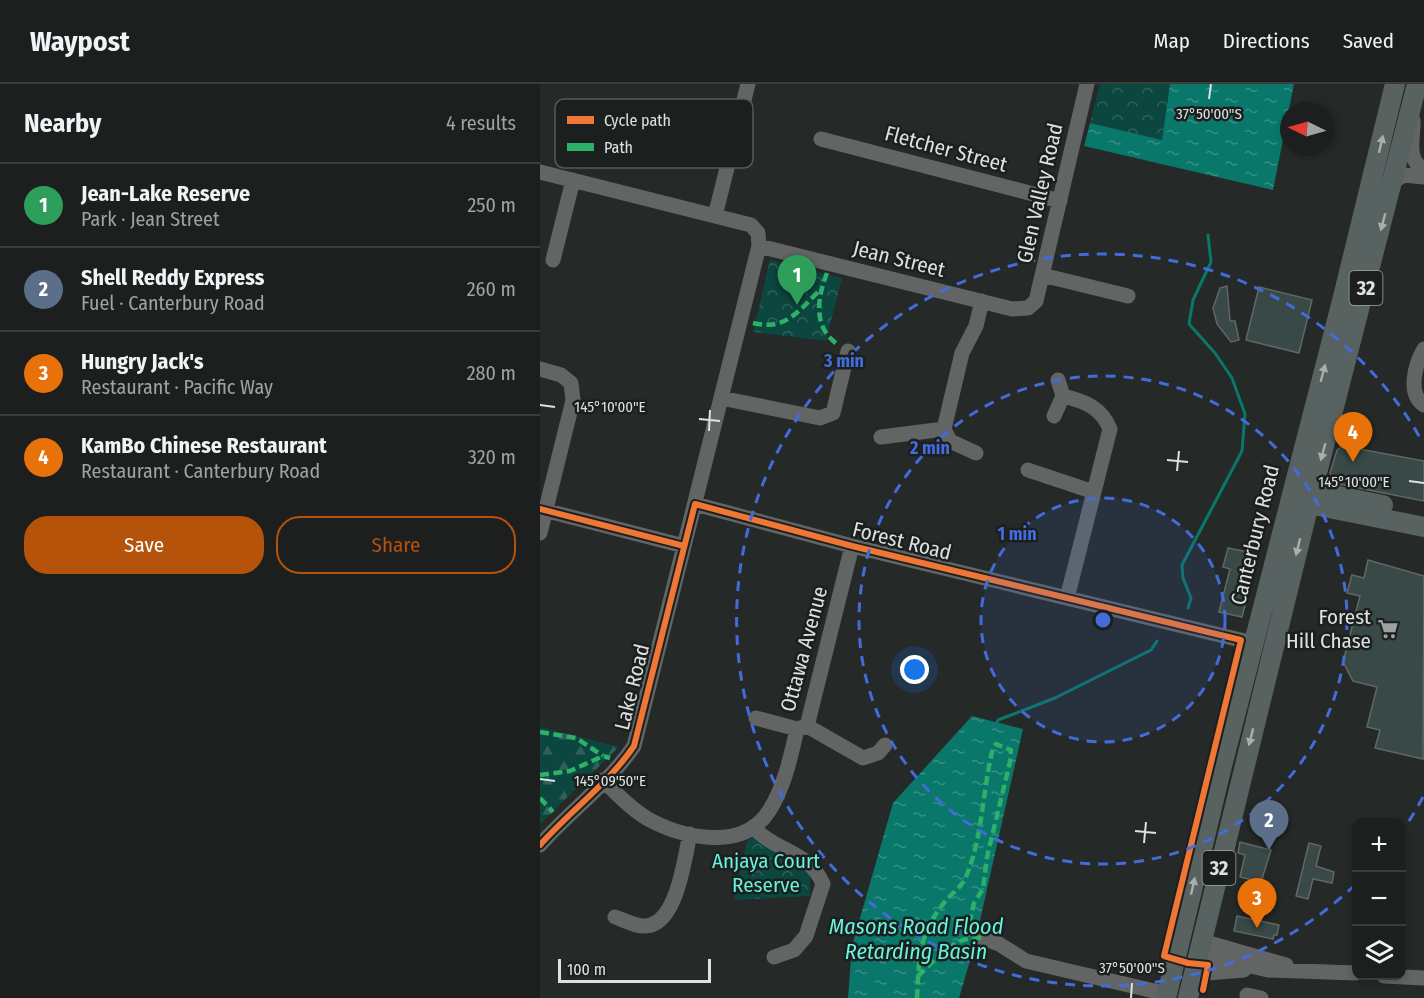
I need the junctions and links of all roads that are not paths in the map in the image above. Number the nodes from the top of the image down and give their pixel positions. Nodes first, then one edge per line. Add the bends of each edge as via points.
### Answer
1 (748, 84) edge
2 (1088, 84) edge
3 (1395, 84) edge
4 (1416, 89) edge
5 (744, 99) edge
6 (1424, 133) edge
7 (821, 138) dead end
8 (1420, 150) dead end
9 (727, 168) edge
10 (1424, 169) edge
11 (540, 172) edge
12 (1424, 177) edge
13 (573, 180) junction
14 (1394, 181) junction
15 (1060, 201) junction
16 (715, 216) junction
17 (759, 239) junction
18 (553, 260) dead end
19 (1042, 275) junction
20 (1128, 296) dead end
21 (982, 301) junction
22 (1028, 308) joint
23 (848, 348) dead end
24 (1424, 349) edge
25 (540, 369) edge
26 (1059, 380) dead end
27 (1063, 396) junction
28 (721, 398) junction
29 (1424, 405) edge
30 (1054, 416) dead end
31 (944, 429) junction
32 (881, 437) dead end
33 (976, 453) dead end
34 (1028, 470) dead end
35 (1291, 491) junction
36 (1094, 492) junction
37 (1311, 497) junction
38 (695, 504) junction
39 (543, 509) edge
40 (1420, 520) edge
41 (540, 533) edge
42 (684, 546) junction
43 (852, 546) junction
44 (1067, 598) junction
45 (1252, 643) junction
46 (756, 718) dead end
47 (802, 728) junction
48 (885, 745) dead end
49 (603, 780) junction
50 (753, 827) junction
51 (690, 834) junction
52 (540, 845) edge
53 (615, 917) dead end
54 (982, 938) dead end
55 (1179, 942) junction
56 (1201, 947) junction
57 (774, 957) dead end
58 (1268, 970) junction
59 (1302, 971) junction
60 (1352, 973) edge
61 (1406, 977) edge
62 (1193, 978) junction
63 (1424, 978) edge
64 (1406, 979) edge
65 (1424, 987) edge
66 (1166, 996) edge
67 (1188, 998) edge

1 - 5 street
2 - 15 street, Glen Valley Road
35 -> 3 main road, Canterbury Road / 32
4 - 10 street via 1412,156
4 - 14 main road, 32
6 - 8 street
7 - 15 street, Fletcher Street
9 - 16 street
11 - 13 street, Jean Street
12 - 14 street via 1404,175
13 - 16 street, Jean Street
13 - 18 street
14 -> 37 main road, 32
15 - 19 street, Glen Valley Road
16 - 17 street, Jean Street via 751,225
17 - 21 street, Jean Street
17 - 28 street, Lake Road
19 - 20 street
19 - 22 street, Glen Valley Road via 1036,301
21 - 22 street, Jean Street via 1012,309
21 - 31 street via 976,326 962,353
23 - 28 street via 833,413 808,418
24 - 29 street via 1413,389 1416,399
25 - 39 street via 561,375 571,383 573,400
26 - 27 street
27 - 30 street
27 - 36 street via 1086,402 1105,417 1110,429
28 - 38 street, Lake Road
31 - 32 street
31 - 33 street via 950,441
34 - 36 street
35 - 37 main road
35 - 45 main road, Canterbury Road / 32
36 - 44 street
37 - 40 main road
37 -> 56 main road, 32
38 - 42 street, Lake Road
38 - 43 street, Forest Road
39 - 41 street
39 - 42 street
42 - 49 street, Lake Road via 634,746 619,767
43 - 44 street, Forest Road
43 - 47 street, Ottawa Avenue
44 - 45 street, Forest Road
55 -> 45 main road, Canterbury Road / 32
46 - 47 street
47 - 48 street via 863,758 878,753
47 - 50 street, Ottawa Avenue via 780,790 768,813
49 - 51 street, Ottawa Avenue via 650,820
49 - 52 street, Lake Road
50 - 51 street, Ottawa Avenue via 724,838
50 - 57 street via 762,837 810,863 823,884 806,936 794,950
51 - 53 street via 668,912 655,924 642,926
54 - 66 street via 1026,961
55 - 56 main road
55 - 66 main road, Canterbury Road / 32
56 - 58 street
56 - 59 street
56 - 62 main road, 32
58 - 59 street
58 - 62 street via 1207,973
59 - 60 street
61 - 63 street
62 - 67 main road, 32
64 - 65 street

